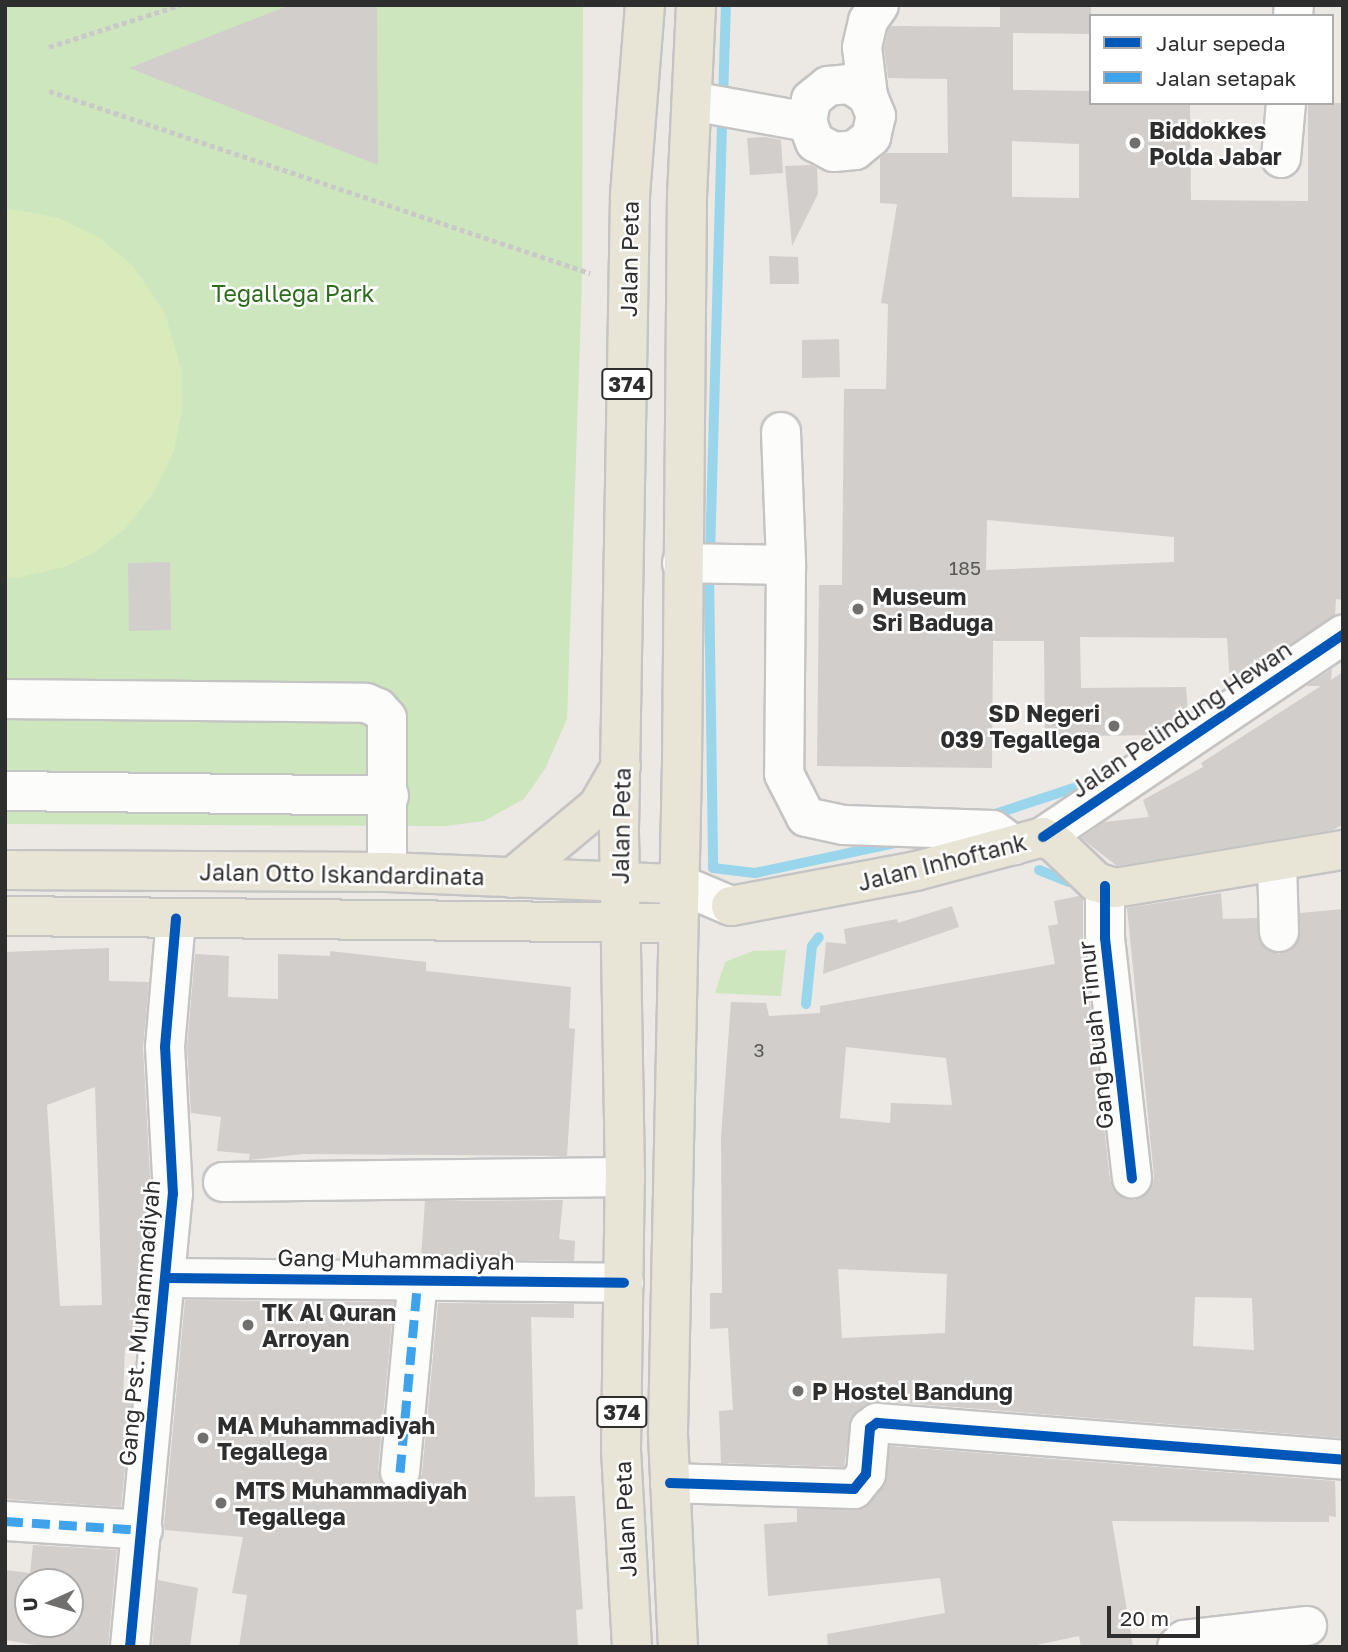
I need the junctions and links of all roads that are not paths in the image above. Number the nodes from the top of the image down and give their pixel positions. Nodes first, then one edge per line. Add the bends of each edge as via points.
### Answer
1 (645, 5) edge
2 (696, 5) edge
3 (879, 5) edge
4 (868, 96) junction
5 (692, 102) junction
6 (1286, 105) edge
7 (807, 122) junction
8 (1281, 158) dead end
9 (630, 195) junction
10 (687, 196) junction
11 (781, 432) dead end
12 (681, 563) junction
13 (786, 565) junction
14 (1343, 635) edge
15 (5, 699) edge
16 (622, 763) junction
17 (5, 791) edge
18 (389, 796) junction
19 (1029, 841) junction
20 (1343, 850) edge
21 (1278, 862) junction
22 (5, 870) edge
23 (99, 870) junction
24 (387, 872) junction
25 (512, 878) junction
26 (619, 878) junction
27 (679, 884) junction
28 (1105, 886) junction
29 (732, 906) junction
30 (5, 916) edge
31 (95, 917) junction
32 (176, 918) junction
33 (619, 923) junction
34 (678, 923) junction
35 (1279, 932) dead end
36 (625, 1177) junction
37 (1132, 1178) dead end
38 (223, 1182) dead end
39 (167, 1278) junction
40 (418, 1279) junction
41 (624, 1283) junction
42 (1343, 1460) edge
43 (400, 1472) dead end
44 (670, 1483) junction
45 (5, 1521) edge
46 (142, 1530) junction
47 (1307, 1626) dead end
48 (130, 1647) edge
49 (632, 1647) edge
50 (678, 1647) edge
51 (1177, 1647) edge

1 - 9 main road, Jalan Peta / 374
2 - 5 main road, Jalan Peta / 374
3 - 4 street via 868,21 862,47
4 - 7 street via 850,84 828,86 811,100
4 - 7 street via 876,116 871,137 855,150 834,152 815,142
5 - 7 street
5 - 10 main road, Jalan Peta / 374
6 - 8 street
9 - 10 main road
9 - 16 main road, Jalan Peta / 374
10 - 12 main road, Jalan Peta / 374
11 - 13 street
12 - 13 street
12 - 27 main road, Jalan Peta / 374
13 - 19 street via 784,774 806,817 844,825 993,830
14 - 19 street, Jalan Pelindung Hewan
15 - 18 street via 366,704 387,718
16 - 25 main road via 598,806
16 - 26 main road, Jalan Peta / 374
17 - 18 street
18 - 24 street
19 - 28 main road, Jalan Inhoftank
19 - 29 main road, Jalan Inhoftank via 916,871
20 - 21 main road
21 - 28 main road via 1167,882
21 - 35 street
22 - 23 main road, Jalan Otto Iskandardinata
23 - 24 main road, Jalan Otto Iskandardinata
23 - 31 main road
24 - 25 main road, Jalan Otto Iskandardinata
25 - 26 main road, Jalan Otto Iskandardinata
26 - 27 main road, Jalan Otto Iskandardinata
26 - 33 main road, Jalan Peta / 374
27 - 29 street
27 - 34 main road, Jalan Peta / 374
28 - 37 street, Gang Buah Timur via 1105,938
29 - 34 street, Jalan Inhoftank
30 - 31 main road, Jalan Otto Iskandardinata
31 - 32 main road, Jalan Otto Iskandardinata
32 - 33 main road, Jalan Otto Iskandardinata
32 - 39 street, Gang Pst. Muhammadiyah via 165,1047 173,1194
33 - 34 main road, Jalan Otto Iskandardinata
33 - 36 main road, Jalan Peta / 374
34 - 44 main road, Jalan Peta / 374
36 - 38 street
36 - 41 main road, Jalan Peta / 374
39 - 40 street, Gang Muhammadiyah
39 - 46 street, Gang Pst. Muhammadiyah
40 - 41 street, Gang Muhammadiyah
40 - 43 street
41 - 49 main road, Jalan Peta / 374 via 621,1449
42 - 44 street via 877,1423 870,1428 866,1474 854,1489
44 - 50 main road, Jalan Peta / 374
45 - 46 street
46 - 48 street, Gang Pst. Muhammadiyah
47 - 51 street via 1184,1640

